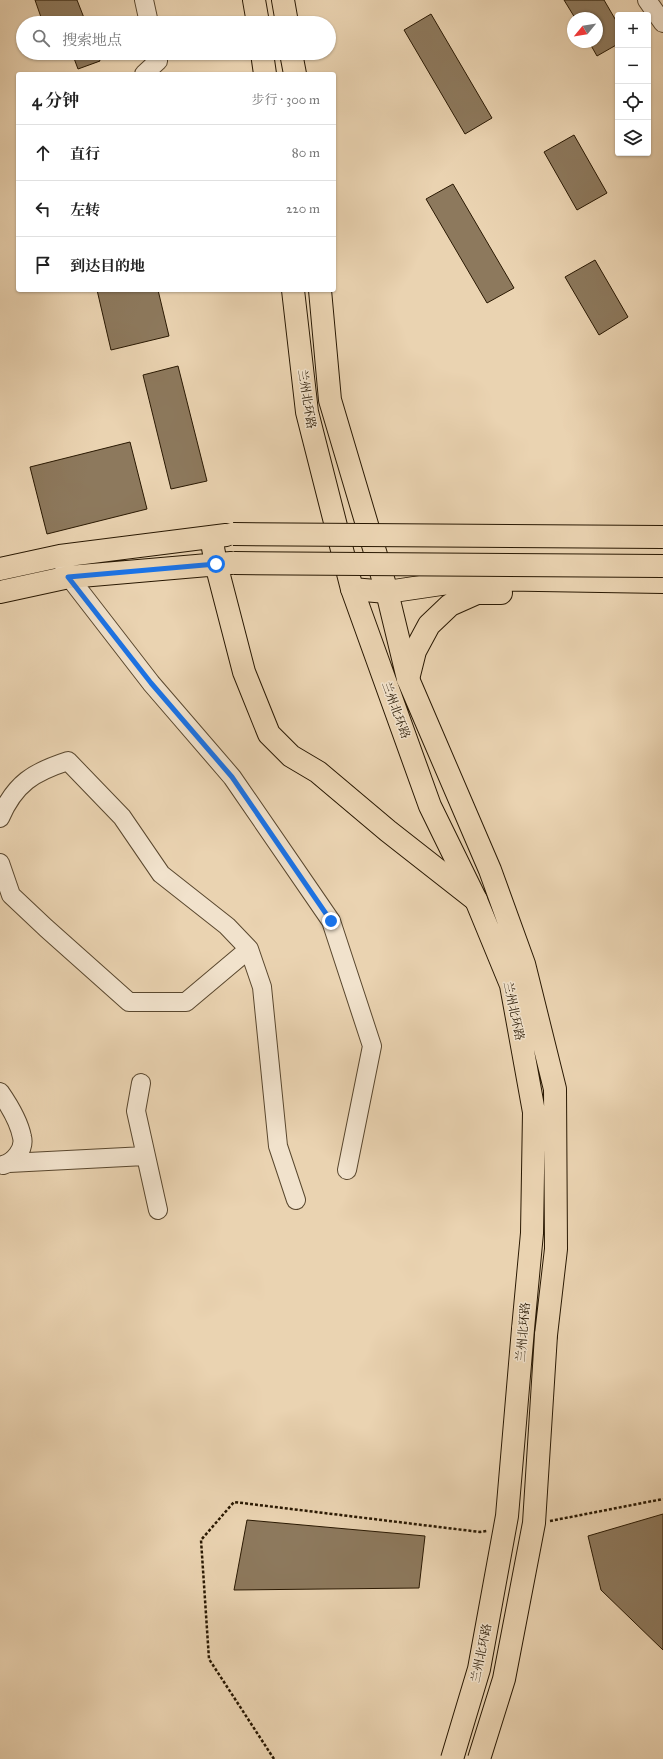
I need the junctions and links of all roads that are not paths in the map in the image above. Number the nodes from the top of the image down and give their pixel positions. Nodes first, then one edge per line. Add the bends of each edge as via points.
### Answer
1 (144, 0) edge
2 (254, 0) edge
3 (283, 0) edge
4 (647, 0) edge
5 (147, 16) edge
6 (257, 16) edge
7 (286, 16) edge
8 (663, 23) edge
9 (158, 60) edge
10 (263, 60) edge
11 (292, 60) edge
12 (146, 72) edge
13 (265, 72) edge
14 (295, 72) edge
15 (293, 292) edge
16 (320, 292) edge
17 (211, 536) junction
18 (663, 537) edge
19 (60, 556) junction
20 (225, 564) junction
21 (663, 566) edge
22 (0, 570) edge
23 (68, 577) junction
24 (663, 582) edge
25 (352, 589) junction
26 (0, 592) edge
27 (387, 592) junction
28 (663, 596) edge
29 (408, 679) junction
30 (0, 818) edge
31 (0, 863) edge
32 (476, 900) junction
33 (249, 949) junction
34 (141, 1083) dead end
35 (0, 1092) edge
36 (145, 1156) junction
37 (4, 1164) edge
38 (347, 1170) dead end
39 (296, 1200) dead end
40 (158, 1210) dead end
41 (452, 1759) edge
42 (479, 1759) edge

1 - 5 street
2 - 6 main road
3 - 7 main road
4 - 8 street
9 - 12 street
10 - 13 main road
11 - 14 main road
15 - 25 main road, 兰州北环路 via 307,412
16 - 27 main road, 兰州北环路 via 330,400
17 - 18 main road, bridge via 233,534
17 - 19 main road
17 - 20 main road
19 - 22 main road
19 - 23 street
20 - 21 main road, bridge
20 - 23 main road
20 - 32 main road via 244,672 269,734 291,756 318,772
23 - 26 main road
23 - 38 street via 151,683 232,777 331,921 372,1046
24 - 27 main road via 476,579
25 - 27 main road
25 - 32 main road, 兰州北环路 via 430,806
27 - 29 main road, 兰州北环路
28 - 29 main road via 477,593 450,605 429,625 415,651
29 - 42 main road, 兰州北环路, bridge via 496,885 524,964 555,1089 556,1250 546,1335 534,1523 504,1679
30 - 33 street via 6,804 22,784 44,769 68,761 122,816 161,874 227,926
31 - 33 street via 11,895 129,1002 186,1002
32 - 41 main road, 兰州北环路, bridge via 511,985 534,1112 532,1233 507,1516 479,1669
33 - 39 street via 262,987 278,1146
34 - 36 street via 136,1111
35 - 37 street via 23,1138 19,1153
36 - 37 street
36 - 40 street

